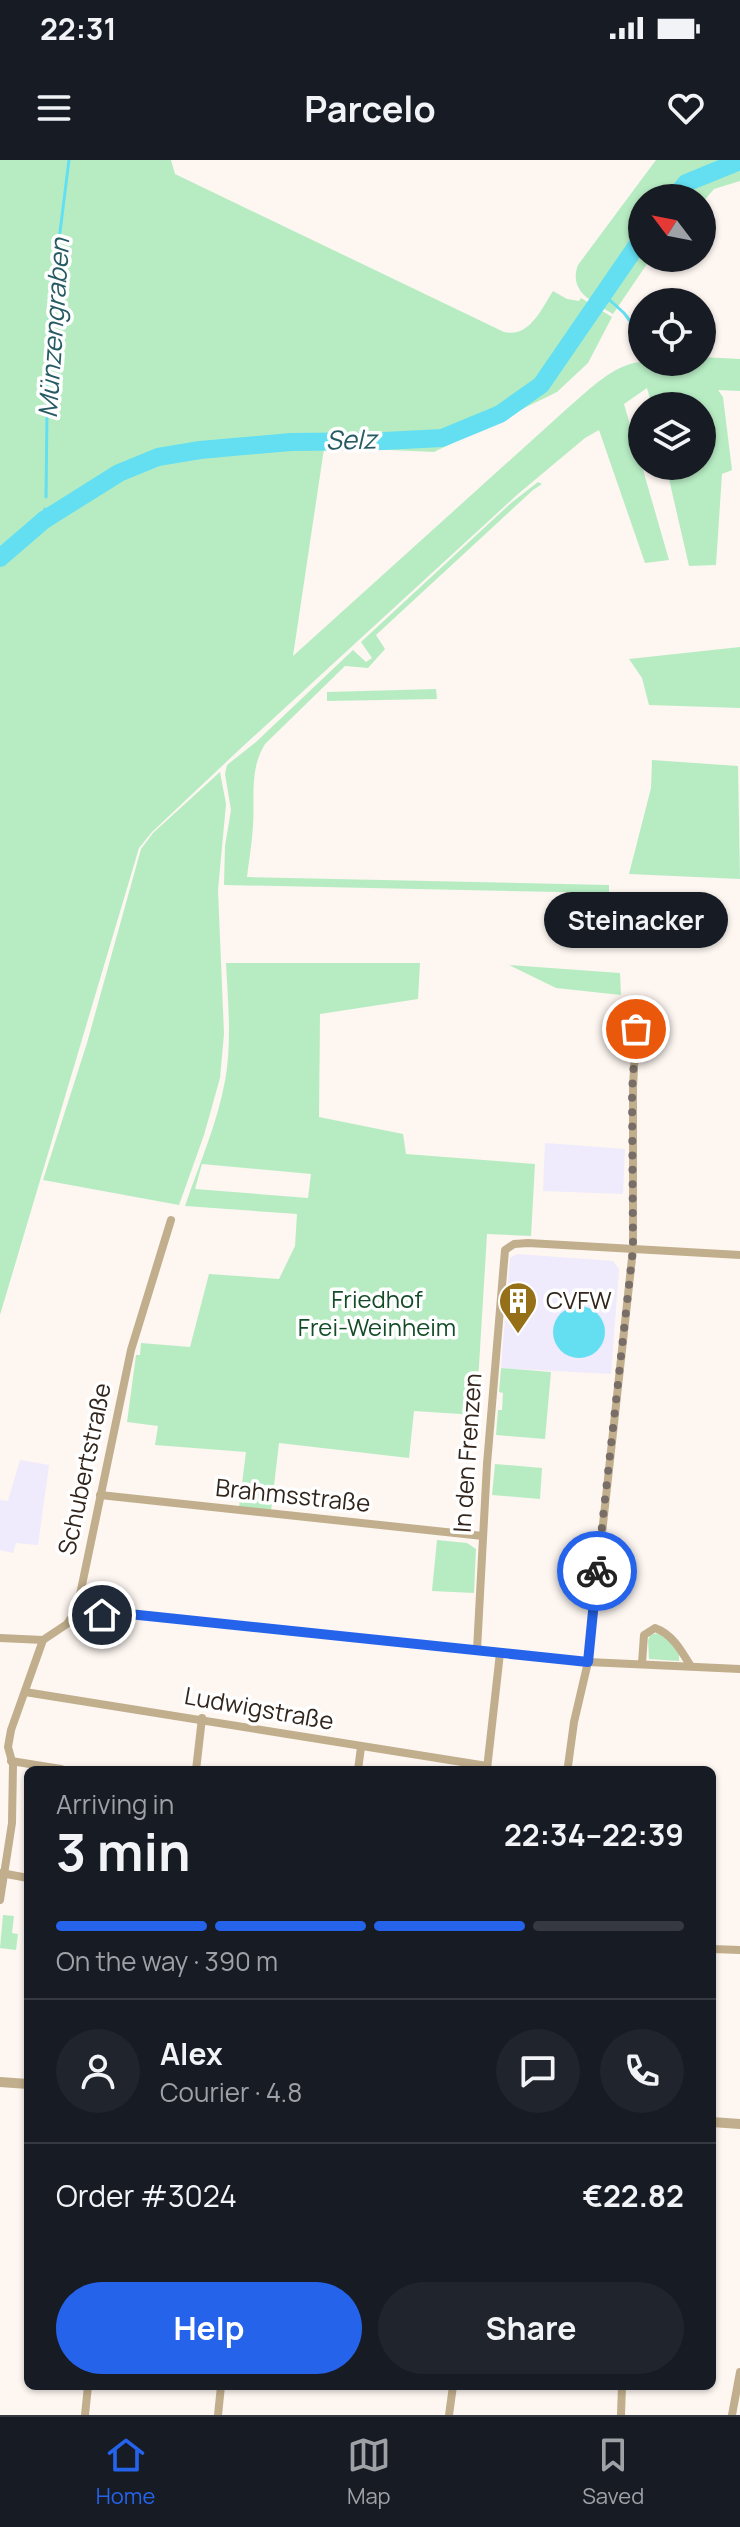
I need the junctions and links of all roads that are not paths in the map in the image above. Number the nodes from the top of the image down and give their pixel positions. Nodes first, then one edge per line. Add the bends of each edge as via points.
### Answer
1 (636, 1029) dead end
2 (171, 1220) dead end
3 (633, 1249) junction
4 (740, 1255) edge
5 (100, 1495) junction
6 (483, 1536) junction
7 (74, 1618) junction
8 (0, 1638) edge
9 (43, 1640) junction
10 (477, 1650) junction
11 (500, 1653) junction
12 (588, 1662) junction
13 (642, 1663) junction
14 (690, 1665) junction
15 (740, 1669) edge
16 (25, 1692) junction
17 (202, 1718) junction
18 (4, 1747) edge
19 (361, 1747) junction
20 (11, 1761) junction
21 (42, 1766) edge
22 (196, 1766) edge
23 (359, 1766) edge
24 (475, 1766) edge
25 (487, 1766) edge
26 (568, 1766) dead end
27 (2, 1873) edge
28 (24, 1877) edge
29 (0, 1900) edge
30 (716, 1949) edge
31 (740, 1950) edge
32 (0, 2082) edge
33 (24, 2084) edge
34 (716, 2122) edge
35 (740, 2124) edge
36 (740, 2372) edge
37 (88, 2390) edge
38 (221, 2390) edge
39 (452, 2390) edge
40 (622, 2390) edge
41 (85, 2415) edge
42 (218, 2415) edge
43 (449, 2415) edge
44 (621, 2415) edge
45 (732, 2415) edge

1 - 3 street
2 - 5 street, Schubertstraße via 131,1350
3 - 4 street
3 - 6 street, In den Frenzen via 516,1243 506,1248
3 - 12 street
5 - 6 street, Brahmsstraße
5 - 7 street, Schubertstraße
6 - 10 street, In den Frenzen
7 - 9 street
7 - 10 street via 129,1614
8 - 9 street
9 - 16 street
10 - 11 street
11 - 12 street
11 - 25 street
12 - 13 street
12 - 26 street
13 - 14 street
13 - 14 street via 644,1635 655,1628 679,1647
14 - 15 street
16 - 17 street, Ludwigstraße
16 - 18 street
17 - 19 street, Ludwigstraße
17 - 22 street
18 - 20 street
19 - 23 street
19 - 24 street, Ludwigstraße
20 - 21 street
20 - 27 street via 12,1823
27 - 28 street
27 - 29 street
30 - 31 street
32 - 33 street
34 - 35 street
36 - 45 street
37 - 41 street
38 - 42 street
39 - 43 street
40 - 44 street

